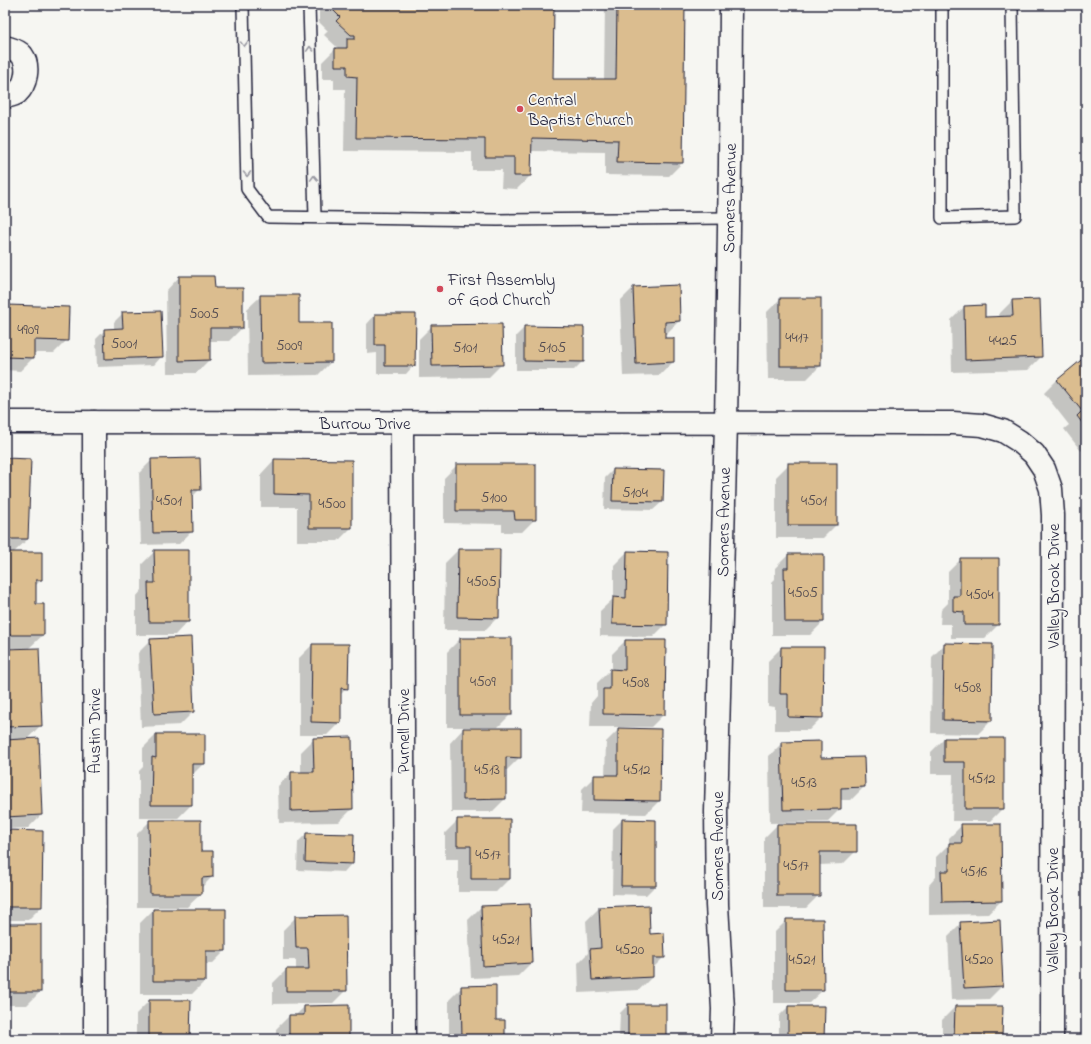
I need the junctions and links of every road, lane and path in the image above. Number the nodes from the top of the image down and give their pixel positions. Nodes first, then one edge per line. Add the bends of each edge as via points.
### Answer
1 (243, 5) edge
2 (309, 5) edge
3 (731, 5) edge
4 (942, 5) edge
5 (1012, 5) edge
6 (5, 47) edge
7 (5, 97) edge
8 (315, 218) junction
9 (729, 218) junction
10 (5, 422) edge
11 (94, 422) junction
12 (402, 423) junction
13 (726, 423) junction
14 (95, 1039) edge
15 (404, 1039) edge
16 (722, 1039) edge
17 (1052, 1039) edge

1 -> 8 lane via 247,189 268,217
8 -> 2 lane
3 - 9 street, Somers Avenue
4 - 5 lane via 942,218 1015,216
6 - 7 street via 22,55 27,74 16,93
8 - 9 lane
9 - 13 street, Somers Avenue
10 - 11 street, Burrow Drive
11 - 12 street, Burrow Drive
11 - 14 street, Austin Drive
12 - 13 street, Burrow Drive
12 - 15 street, Purnell Drive
13 - 16 street, Somers Avenue via 716,812
13 - 17 street, Valley Brook Drive via 982,425 1003,431 1019,441 1034,454 1044,469 1051,489 1053,515

